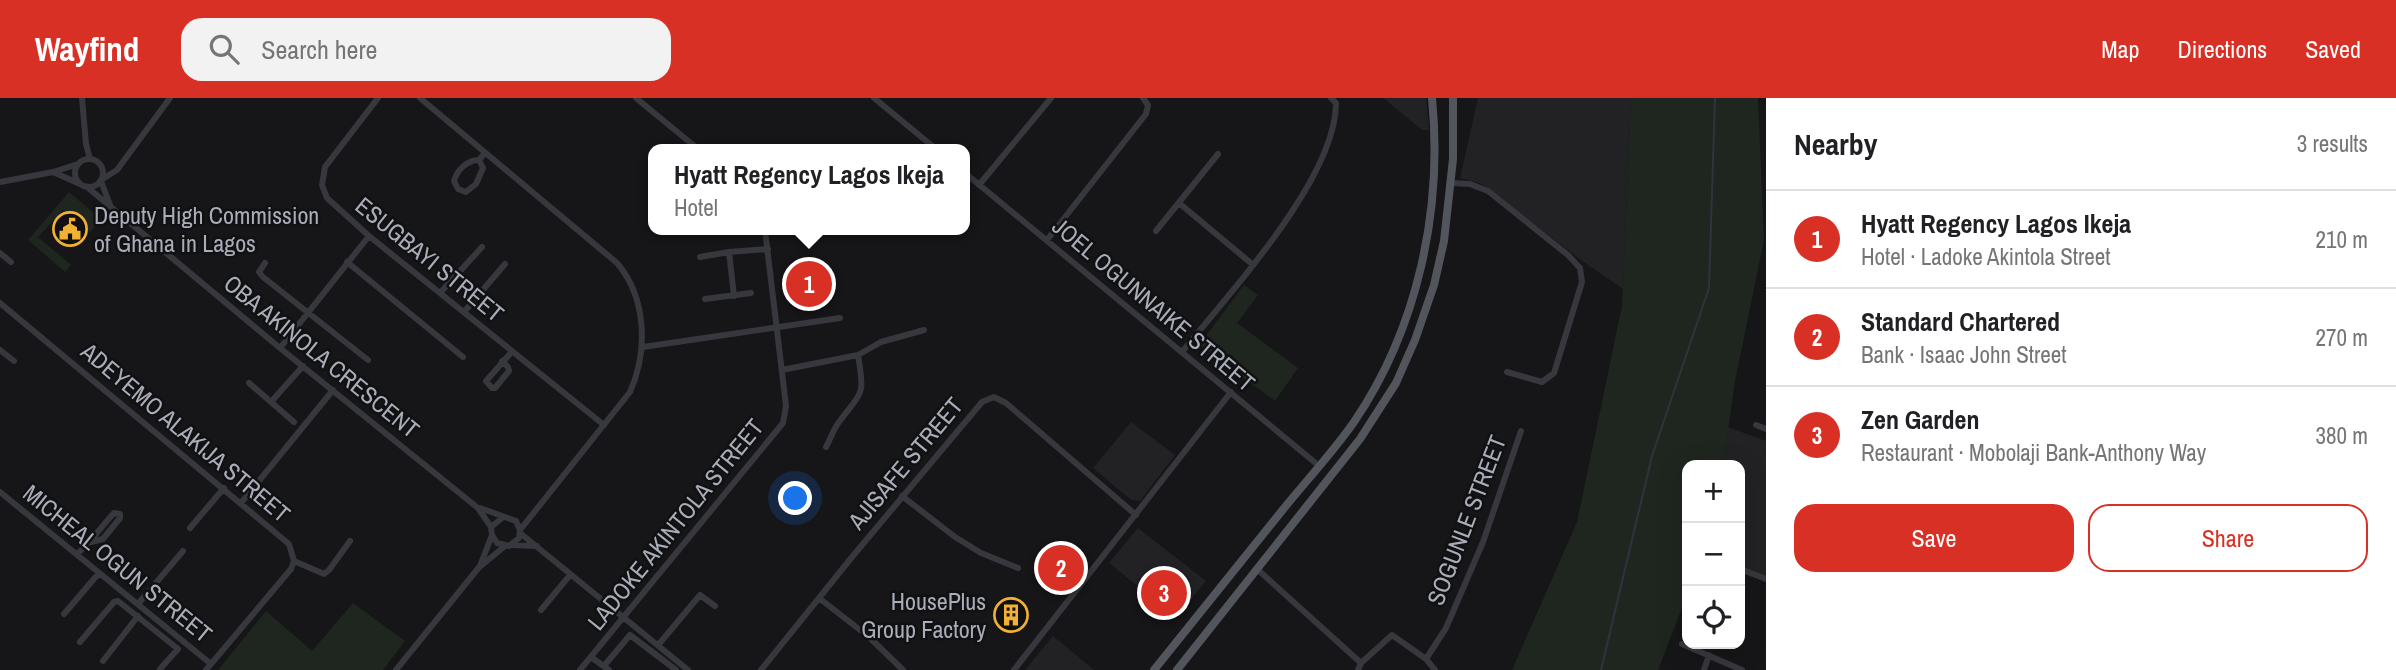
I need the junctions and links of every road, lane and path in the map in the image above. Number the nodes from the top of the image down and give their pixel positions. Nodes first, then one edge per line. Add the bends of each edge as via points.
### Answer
1 (82, 98) edge
2 (170, 98) edge
3 (378, 98) edge
4 (420, 98) edge
5 (636, 98) edge
6 (874, 98) edge
7 (1051, 98) edge
8 (1143, 98) edge
9 (1331, 98) edge
10 (1432, 98) edge
11 (1453, 98) edge
12 (86, 144) junction
13 (692, 144) edge
14 (930, 144) edge
15 (485, 153) junction
16 (1218, 154) dead end
17 (90, 159) junction
18 (479, 160) junction
19 (79, 163) junction
20 (121, 164) junction
21 (101, 166) junction
22 (52, 172) junction
23 (970, 177) edge
24 (101, 181) junction
25 (0, 182) edge
26 (1451, 183) junction
27 (979, 185) junction
28 (84, 186) junction
29 (1179, 203) junction
30 (111, 207) junction
31 (1156, 231) dead end
32 (766, 235) edge
33 (369, 236) junction
34 (1046, 240) junction
35 (482, 247) dead end
36 (768, 249) junction
37 (729, 252) junction
38 (0, 253) edge
39 (700, 257) dead end
40 (11, 262) dead end
41 (347, 262) junction
42 (265, 263) dead end
43 (505, 264) dead end
44 (1252, 264) junction
45 (440, 293) junction
46 (751, 293) dead end
47 (734, 296) junction
48 (705, 299) dead end
49 (0, 303) edge
50 (308, 312) junction
51 (464, 312) junction
52 (840, 318) dead end
53 (778, 325) junction
54 (925, 330) dead end
55 (643, 347) junction
56 (280, 348) junction
57 (0, 350) edge
58 (1182, 352) junction
59 (509, 355) dead end
60 (858, 355) junction
61 (463, 357) dead end
62 (368, 360) dead end
63 (15, 361) dead end
64 (502, 362) dead end
65 (303, 366) junction
66 (782, 370) junction
67 (1507, 372) dead end
68 (249, 383) dead end
69 (333, 390) junction
70 (1231, 392) junction
71 (271, 402) junction
72 (294, 422) dead end
73 (604, 425) junction
74 (1756, 425) dead end
75 (1766, 429) edge
76 (1521, 431) dead end
77 (826, 447) dead end
78 (1318, 465) junction
79 (224, 488) junction
80 (0, 492) edge
81 (902, 496) junction
82 (241, 502) junction
83 (478, 508) junction
84 (1136, 515) junction
85 (502, 517) junction
86 (491, 527) junction
87 (190, 528) dead end
88 (520, 531) junction
89 (492, 535) junction
90 (350, 541) dead end
91 (91, 542) junction
92 (509, 545) junction
93 (537, 546) junction
94 (183, 551) dead end
95 (77, 554) junction
96 (294, 561) junction
97 (480, 566) junction
98 (1018, 568) dead end
99 (1257, 569) junction
100 (1745, 571) edge
101 (99, 573) junction
102 (570, 575) junction
103 (1766, 579) edge
104 (819, 598) junction
105 (138, 604) junction
106 (715, 606) dead end
107 (541, 610) dead end
108 (64, 614) dead end
109 (138, 616) junction
110 (625, 618) junction
111 (164, 626) junction
112 (159, 633) junction
113 (79, 642) dead end
114 (659, 645) junction
115 (178, 649) junction
116 (1694, 649) edge
117 (184, 654) dead end
118 (1709, 655) junction
119 (591, 657) junction
120 (1426, 659) junction
121 (103, 661) dead end
122 (211, 664) junction
123 (1360, 666) edge
124 (606, 668) edge
125 (160, 669) edge
126 (677, 669) edge
127 (206, 670) edge
128 (396, 670) edge
129 (580, 670) edge
130 (688, 670) edge
131 (761, 670) edge
132 (903, 670) edge
133 (1014, 670) edge
134 (1154, 670) edge
135 (1177, 670) edge
136 (1435, 670) edge
137 (1704, 670) edge
138 (1742, 670) edge

1 - 12 street
2 - 20 street
3 - 33 street, ESUGBAYI STREET via 322,176 327,198
4 - 15 street
5 - 13 street
6 - 14 street
7 - 27 street
8 - 34 street via 1148,104 1146,114
9 - 44 street via 1336,103 1336,122 1315,175
10 - 78 main road via 1436,156 1432,209 1406,317 1354,421
11 - 26 main road
12 - 17 street
12 - 19 street
15 - 18 street
15 - 55 street via 625,272 638,310
16 - 29 street
17 - 19 street
17 - 21 street
18 - 18 street via 470,161 456,175 458,189 466,192 476,184 483,167
19 - 22 street
19 - 28 street via 75,173
20 - 21 street
20 - 24 street
21 - 24 street
22 - 25 street
22 - 28 street, OBA AKINOLA CRESCENT
23 - 27 street, JOEL OGUNNAIKE STREET
24 - 28 street via 94,187
24 - 30 street, OBA AKINOLA CRESCENT
26 - 67 street via 1488,191 1580,268 1582,282 1554,373 1542,382
26 - 99 main road via 1434,285 1396,383 1360,439
27 - 34 street, JOEL OGUNNAIKE STREET
28 - 30 street, OBA AKINOLA CRESCENT
29 - 31 street
29 - 44 street
30 - 56 street, OBA AKINOLA CRESCENT
32 - 36 street, LADOKE AKINTOLA STREET
33 - 41 street
33 - 45 street, ESUGBAYI STREET
34 - 58 street, JOEL OGUNNAIKE STREET
35 - 45 street
36 - 37 street
36 - 53 street, LADOKE AKINTOLA STREET
37 - 39 street
37 - 47 street
38 - 40 street
41 - 50 street
41 - 61 street
42 - 50 street via 259,272 263,277
43 - 51 street
44 - 58 street
45 - 51 street, ESUGBAYI STREET
46 - 47 street
47 - 48 street
49 - 79 street, ADEYEMO ALAKIJA STREET
50 - 56 street
50 - 62 street
51 - 73 street, ESUGBAYI STREET
52 - 53 street
53 - 55 street
53 - 66 street, LADOKE AKINTOLA STREET
54 - 60 street via 881,342
55 - 73 street via 631,392
56 - 65 street, OBA AKINOLA CRESCENT
57 - 63 street
58 - 70 street, JOEL OGUNNAIKE STREET
59 - 64 street
60 - 66 street
60 - 77 street via 861,394
65 - 69 street, OBA AKINOLA CRESCENT
65 - 71 street
66 - 110 street, LADOKE AKINTOLA STREET via 783,423
68 - 71 street
69 - 82 street
69 - 83 street, OBA AKINOLA CRESCENT
70 - 78 street, JOEL OGUNNAIKE STREET
70 - 84 street
71 - 72 street
73 - 88 street
74 - 75 street
76 - 120 street, SOGUNLE STREET via 1483,542 1446,628
78 - 134 main road
79 - 82 street, ADEYEMO ALAKIJA STREET
79 - 87 street
80 - 95 street, MICHEAL OGUN STREET
81 - 84 street, AJISAFE STREET via 982,402 994,397
81 - 98 street via 955,537
81 - 104 street, AJISAFE STREET
82 - 96 street, ADEYEMO ALAKIJA STREET via 284,538
83 - 85 street
83 - 86 street
84 - 133 street
85 - 86 street
85 - 88 street via 511,518
86 - 89 street
88 - 92 street
88 - 93 street
89 - 92 street via 497,543
89 - 97 street
90 - 96 street via 324,574
91 - 91 street via 103,540 120,518 119,512
91 - 95 street
92 - 93 street
92 - 97 street
93 - 102 street
94 - 105 street
95 - 101 street, MICHEAL OGUN STREET
96 - 122 street, ADEYEMO ALAKIJA STREET via 279,586
97 - 128 street
99 - 123 street
99 - 135 main road
100 - 103 street
101 - 105 street, MICHEAL OGUN STREET
101 - 108 street
102 - 107 street
102 - 110 street
104 - 131 street, AJISAFE STREET
104 - 132 street
105 - 111 street, MICHEAL OGUN STREET
106 - 114 street via 700,595
109 - 112 street
109 - 113 street via 116,601
109 - 121 street
110 - 114 street
110 - 119 street, LADOKE AKINTOLA STREET
111 - 112 street
111 - 122 street, MICHEAL OGUN STREET
112 - 115 street
114 - 130 street
115 - 117 street
115 - 125 street
116 - 118 street
118 - 137 street
118 - 138 street
119 - 124 street
119 - 129 street, LADOKE AKINTOLA STREET
120 - 123 street via 1392,635
120 - 136 street
122 - 127 street, ADEYEMO ALAKIJA STREET
124 - 126 street via 630,635

